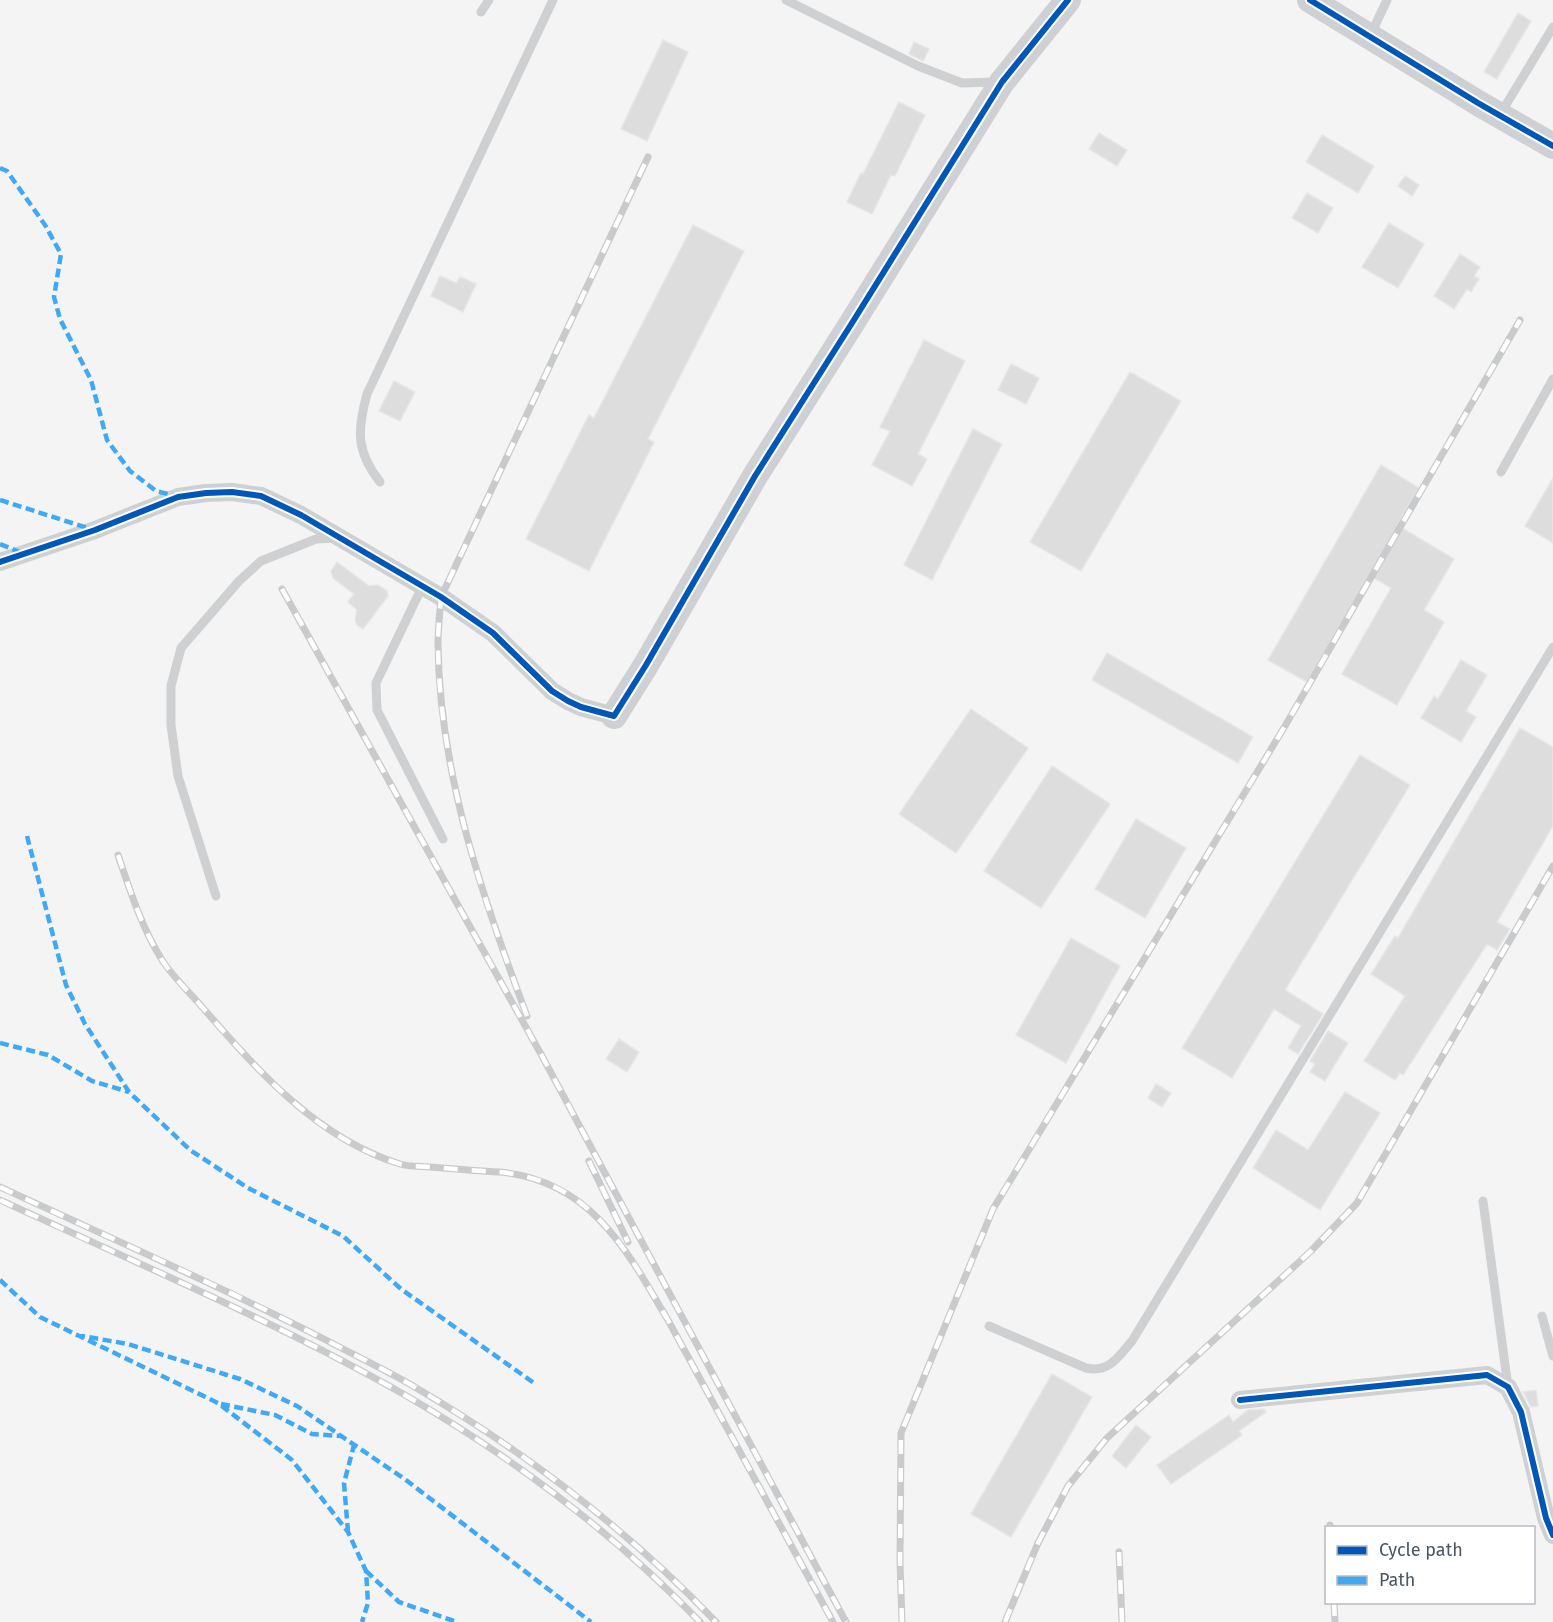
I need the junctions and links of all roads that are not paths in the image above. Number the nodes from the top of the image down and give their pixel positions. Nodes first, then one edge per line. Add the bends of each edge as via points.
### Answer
1 (489, 0) edge
2 (553, 0) edge
3 (786, 0) edge
4 (1068, 0) edge
5 (1310, 0) edge
6 (1388, 0) edge
7 (481, 12) dead end
8 (1553, 27) edge
9 (1370, 37) junction
10 (1002, 82) junction
11 (1500, 116) junction
12 (1553, 146) edge
13 (1553, 380) edge
14 (1501, 472) dead end
15 (380, 482) dead end
16 (341, 538) junction
17 (0, 562) edge
18 (422, 587) junction
19 (1553, 647) edge
20 (614, 716) joint
21 (443, 839) dead end
22 (216, 896) dead end
23 (1483, 1201) dead end
24 (1542, 1316) dead end
25 (989, 1326) dead end
26 (1553, 1356) edge
27 (1508, 1387) junction
28 (1240, 1400) dead end
29 (1553, 1535) edge

1 - 7 lane
2 - 15 lane via 367,394 360,440 366,464
3 - 10 lane via 918,66 962,83
4 - 10 street
5 - 9 street
6 - 9 lane
8 - 11 lane
9 - 11 street
10 - 20 street via 755,476
11 - 12 street
13 - 14 lane
16 - 17 street via 261,496 206,493 178,497
16 - 18 street
16 - 22 lane via 316,539 261,561 181,648 171,686 171,725 178,776
18 - 20 street via 493,633 552,691 580,707
18 - 21 lane via 376,683 377,710
19 - 25 lane via 1132,1341 1111,1364 1097,1370
23 - 27 lane
24 - 26 lane
27 - 28 street via 1487,1375
27 - 29 street via 1521,1412

